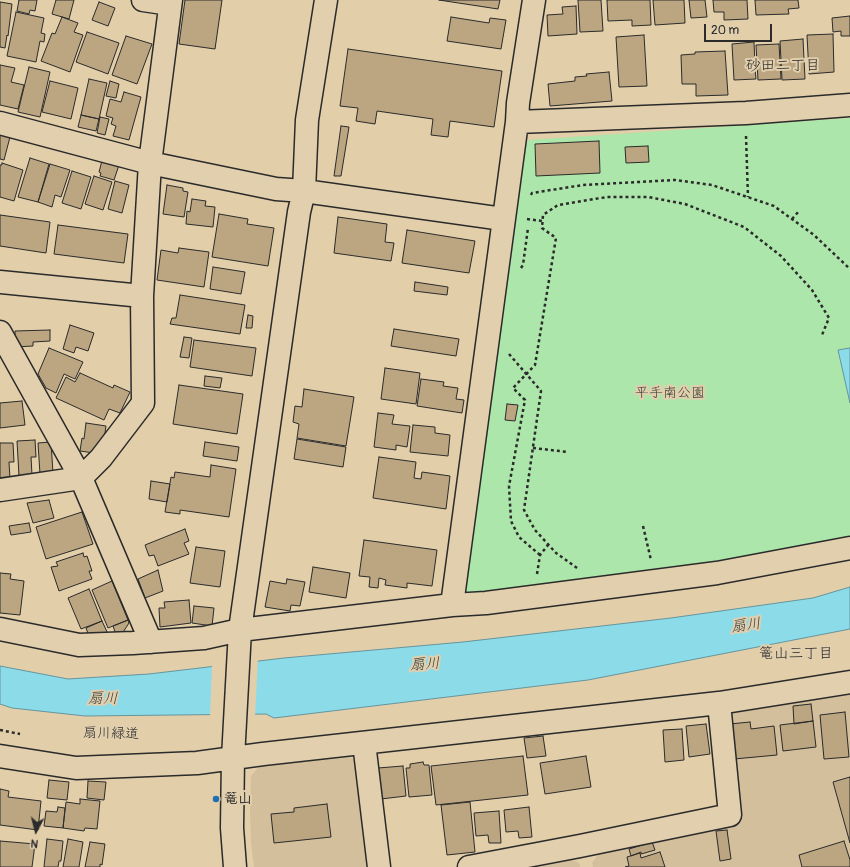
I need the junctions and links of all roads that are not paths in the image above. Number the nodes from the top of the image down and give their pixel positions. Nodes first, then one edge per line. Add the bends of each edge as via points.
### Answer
1 (143, 0) edge
2 (326, 0) edge
3 (534, 0) edge
4 (171, 2) edge
5 (850, 105) edge
6 (517, 122) junction
7 (0, 123) edge
8 (150, 163) junction
9 (304, 191) junction
10 (503, 219) junction
11 (0, 282) edge
12 (142, 296) junction
13 (0, 332) edge
14 (81, 478) junction
15 (0, 490) edge
16 (850, 548) edge
17 (452, 605) junction
18 (0, 629) edge
19 (240, 630) junction
20 (151, 642) junction
21 (850, 682) edge
22 (719, 703) junction
23 (364, 743) junction
24 (0, 756) edge
25 (233, 758) junction
26 (235, 867) edge
27 (379, 867) edge
28 (469, 867) edge

1 - 4 street
2 - 9 street via 307,120
3 - 6 street
4 - 8 street
5 - 6 street via 746,113
6 - 10 street
7 - 8 street
8 - 9 street via 276,189
8 - 12 street
9 - 10 street
9 - 19 street
10 - 17 street
11 - 12 street
12 - 14 street via 143,403 101,458
13 - 14 street
14 - 15 street
14 - 20 street
16 - 17 street via 717,574
17 - 19 street
18 - 20 street via 78,645
19 - 20 street via 204,638
19 - 25 street
21 - 22 street
22 - 23 street
22 - 28 street via 730,815
23 - 25 street
23 - 27 street
24 - 25 street via 76,768 197,763
25 - 26 street via 232,828

